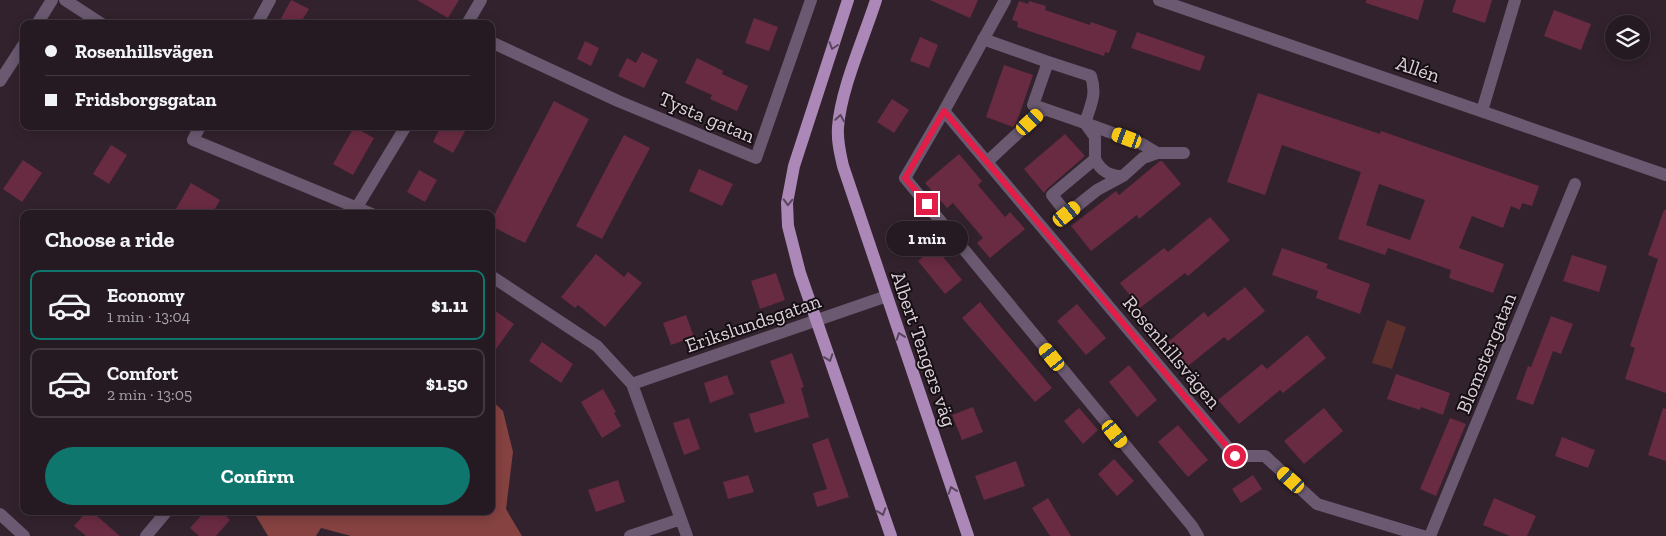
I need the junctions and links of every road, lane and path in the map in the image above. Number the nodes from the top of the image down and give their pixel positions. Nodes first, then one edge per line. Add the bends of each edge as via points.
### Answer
1 (52, 0) edge
2 (65, 0) edge
3 (270, 0) edge
4 (481, 0) edge
5 (811, 0) edge
6 (848, 0) edge
7 (876, 0) edge
8 (1005, 0) edge
9 (1159, 0) edge
10 (1516, 0) edge
11 (40, 20) edge
12 (96, 20) edge
13 (259, 20) edge
14 (469, 20) edge
15 (983, 39) junction
16 (495, 44) edge
17 (20, 50) edge
18 (1048, 62) junction
19 (0, 81) edge
20 (1044, 109) junction
21 (944, 111) junction
22 (1482, 111) junction
23 (1085, 123) junction
24 (198, 130) edge
25 (404, 130) edge
26 (1157, 152) junction
27 (1184, 153) dead end
28 (1095, 159) junction
29 (987, 162) junction
30 (1666, 174) edge
31 (1123, 176) junction
32 (1575, 184) dead end
33 (357, 208) junction
34 (362, 210) edge
35 (495, 279) edge
36 (887, 296) junction
37 (816, 321) junction
38 (632, 384) junction
39 (0, 514) edge
40 (164, 515) edge
41 (681, 518) junction
42 (24, 536) edge
43 (146, 536) edge
44 (630, 536) edge
45 (687, 536) edge
46 (890, 536) edge
47 (968, 536) edge
48 (1198, 536) edge
49 (1423, 536) edge
50 (1430, 536) edge

1 - 11 street
2 - 12 street
3 - 13 street
4 - 14 street
5 - 16 street, Tysta gatan via 756,158
6 -> 37 main road via 794,166 788,203 793,250
36 -> 7 main road, Albert Tengers väg via 843,166 838,128 843,100
8 - 15 street
9 - 22 street, Allén
10 - 22 street
15 - 18 street
15 - 21 street
17 - 19 street
18 - 20 street via 1033,105
18 - 23 street via 1091,76 1095,87
20 - 23 street
20 - 29 street
21 - 29 street, Rosenhillsvägen
21 - 48 street via 905,178
22 - 30 street, Allén
23 - 26 street
23 - 28 street via 1095,137
24 - 33 street via 193,140
25 - 33 street
26 - 27 street
26 - 31 street via 1143,158
28 - 31 street via 1111,176
28 - 31 street via 1052,195 1067,214 1097,190
29 - 49 street, Rosenhillsvägen via 1235,456 1264,456 1317,504
32 - 50 street, Blomstergatan
33 - 34 street
35 - 38 street via 597,346
36 - 37 street, Erikslundsgatan
47 -> 36 main road, Albert Tengers väg
37 - 38 street, Erikslundsgatan
37 -> 46 main road
38 - 41 street
39 - 42 street
40 - 43 street
41 - 44 street
41 - 45 street

